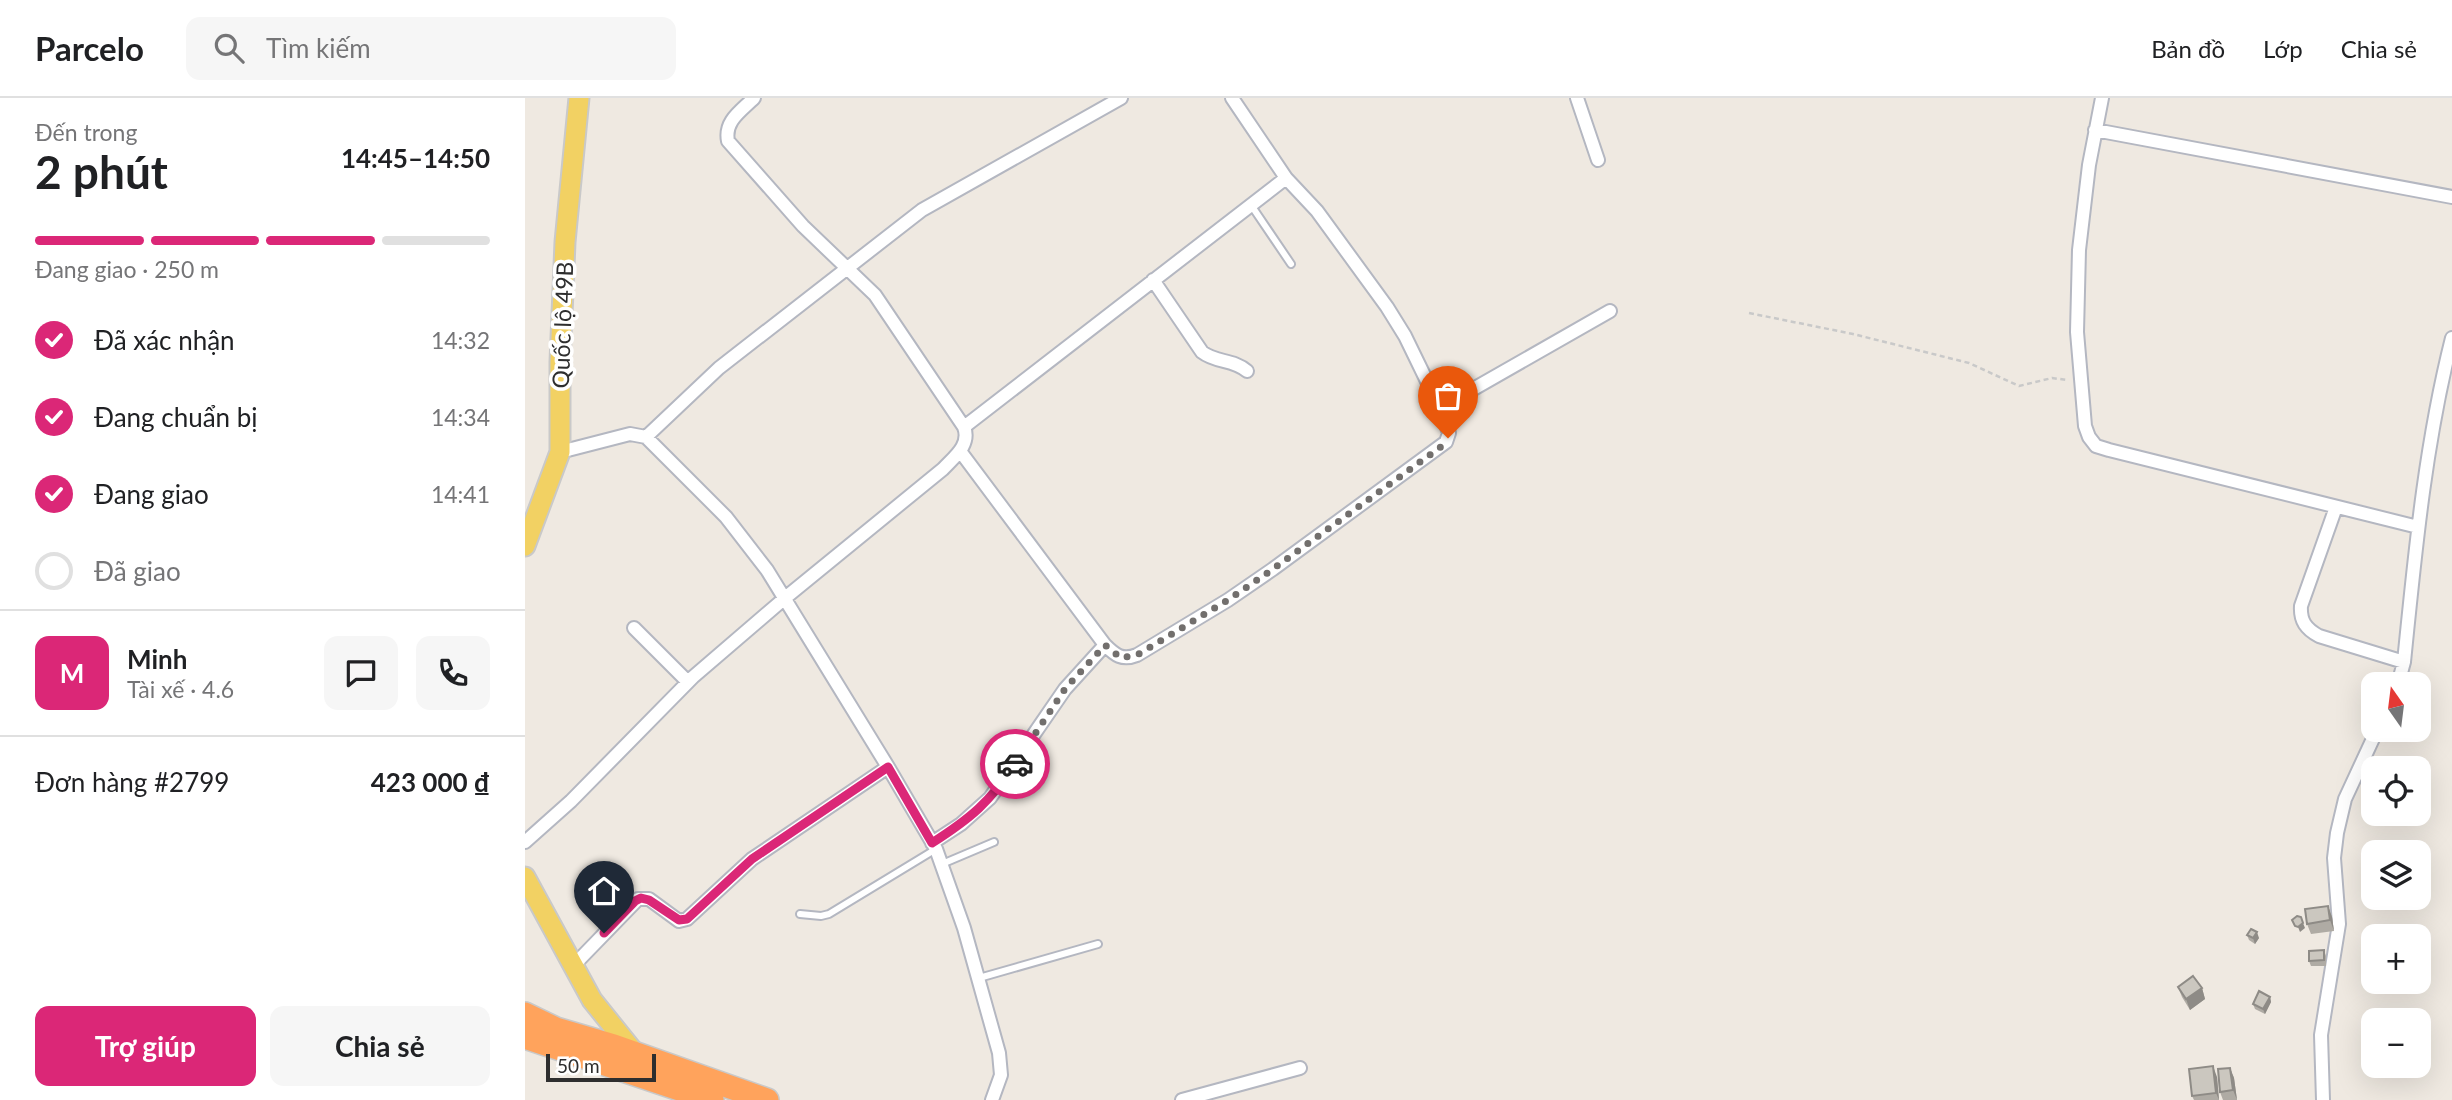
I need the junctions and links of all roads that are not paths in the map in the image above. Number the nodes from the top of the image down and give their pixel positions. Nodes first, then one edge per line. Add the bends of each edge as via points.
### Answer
1 (579, 98) edge
2 (754, 98) edge
3 (1121, 98) edge
4 (1232, 98) edge
5 (1577, 98) edge
6 (2102, 98) edge
7 (2095, 130) junction
8 (1598, 160) dead end
9 (1286, 178) junction
10 (2452, 197) edge
11 (1251, 205) junction
12 (1291, 264) dead end
13 (847, 268) junction
14 (1153, 280) junction
15 (1610, 312) dead end
16 (2452, 338) edge
17 (1247, 371) dead end
18 (1440, 408) junction
19 (964, 427) junction
20 (646, 437) junction
21 (960, 451) junction
22 (560, 452) junction
23 (2336, 507) junction
24 (2418, 527) junction
25 (525, 546) edge
26 (785, 598) junction
27 (634, 628) dead end
28 (1105, 645) junction
29 (2404, 662) junction
30 (2401, 672) edge
31 (688, 682) junction
32 (2371, 742) edge
33 (888, 767) junction
34 (525, 842) edge
35 (994, 842) dead end
36 (934, 846) junction
37 (942, 864) junction
38 (525, 877) edge
39 (800, 914) dead end
40 (1098, 944) dead end
41 (574, 965) junction
42 (979, 978) junction
43 (525, 1014) edge
44 (525, 1038) edge
45 (636, 1054) junction
46 (1300, 1068) dead end
47 (659, 1083) junction
48 (712, 1100) edge
49 (767, 1100) edge
50 (992, 1100) edge
51 (1182, 1100) edge
52 (2323, 1100) edge

1 - 22 main road, Quốc lộ 49B via 565,242
2 - 13 street via 729,123 727,141
3 - 13 street via 944,196
4 - 9 street
5 - 8 street
6 - 7 street
7 - 10 street
7 - 23 street via 2076,295 2080,383 2089,437 2096,446
9 - 11 street
9 - 18 street via 1317,211 1387,307
11 - 12 lane
11 - 14 street
13 - 19 street via 875,295
13 - 20 street via 700,384
14 - 17 street via 1202,352
14 - 19 street
15 - 18 street
16 - 24 street via 2433,420
18 - 28 street via 1449,433 1446,442 1273,569 1137,655 1121,658
19 - 21 street via 966,440
20 - 22 street via 630,434
20 - 26 street via 726,517
21 - 26 street
21 - 28 street
22 - 25 main road, Quốc lộ 49B
23 - 24 street
23 - 29 street via 2301,606 2302,620 2319,636
24 - 29 street
26 - 31 street
26 - 33 street
27 - 31 street
28 - 36 street via 1065,689 991,798
29 - 30 street
31 - 34 street
32 - 52 street via 2345,799 2337,833 2339,924 2321,1035
33 - 36 street
33 - 41 street via 752,859 687,919 679,920 649,900 638,899
35 - 37 lane
36 - 37 street
36 - 39 lane via 829,914
37 - 42 street
38 - 41 main road
40 - 42 lane
41 - 45 main road via 592,1000
42 - 50 street via 999,1053 1001,1075
43 - 45 highway via 556,1029
44 - 47 highway
45 - 47 main road
45 - 49 highway
46 - 51 street
47 - 48 highway

